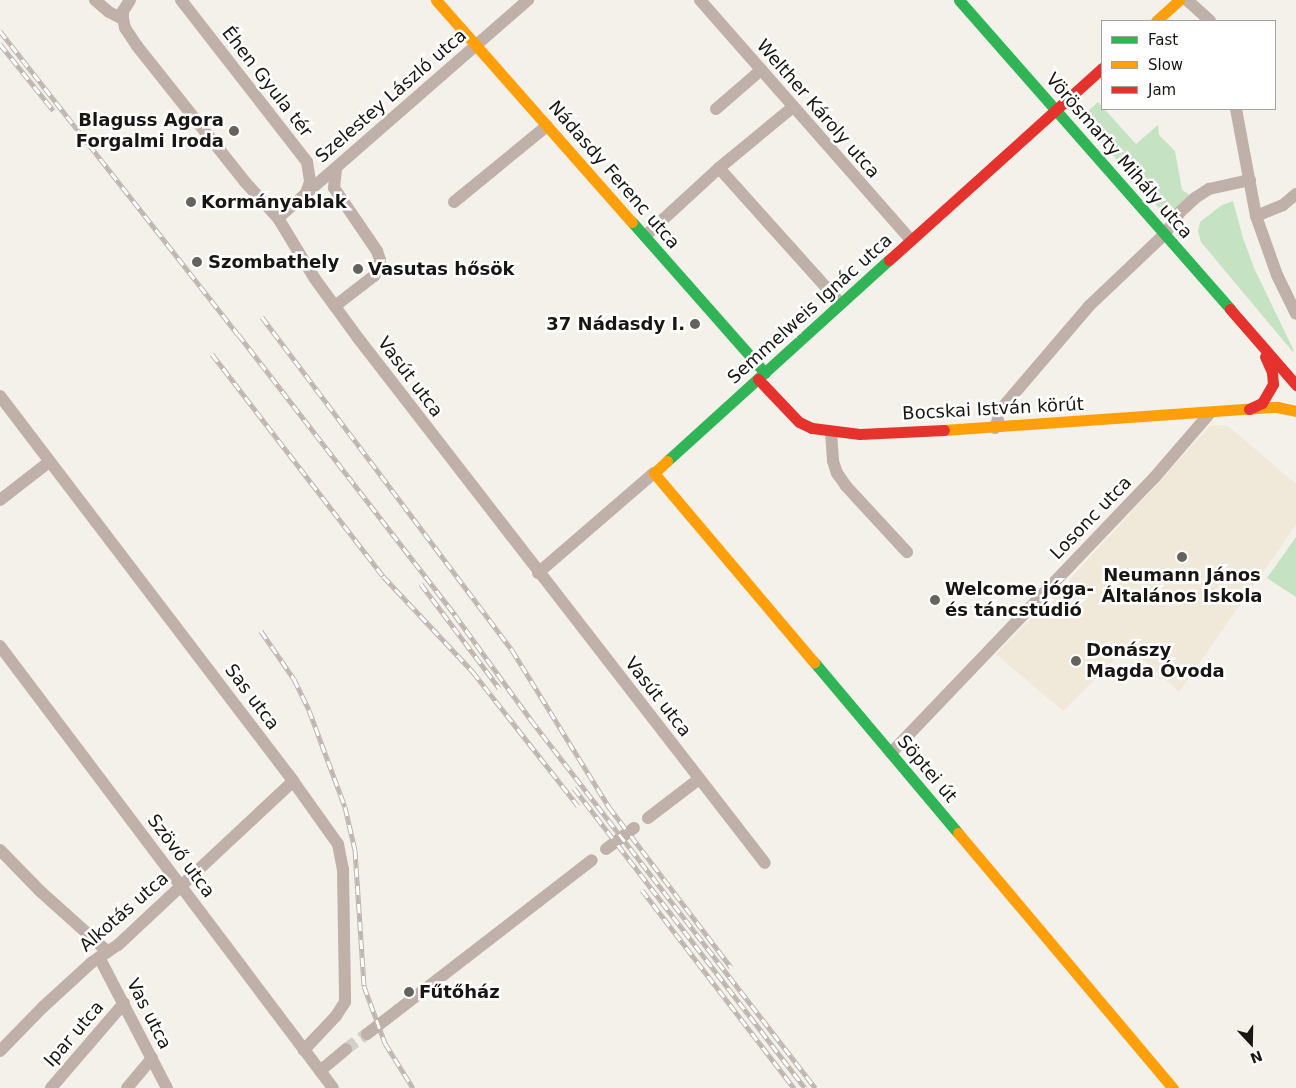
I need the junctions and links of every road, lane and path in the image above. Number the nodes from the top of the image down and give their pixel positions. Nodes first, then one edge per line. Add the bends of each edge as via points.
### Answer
1 (95, 0) edge
2 (130, 0) edge
3 (181, 0) edge
4 (436, 0) edge
5 (528, 0) edge
6 (700, 0) edge
7 (959, 0) edge
8 (1179, 0) edge
9 (1186, 0) edge
10 (123, 19) junction
11 (1157, 20) edge
12 (1209, 20) edge
13 (475, 45) junction
14 (1101, 69) edge
15 (761, 70) junction
16 (793, 108) junction
17 (716, 109) dead end
18 (1055, 109) junction
19 (1236, 110) edge
20 (548, 126) junction
21 (307, 162) junction
22 (719, 168) junction
23 (336, 169) junction
24 (1250, 180) junction
25 (306, 193) junction
26 (1296, 194) edge
27 (454, 202) dead end
28 (1256, 216) junction
29 (278, 218) junction
30 (1165, 234) junction
31 (645, 236) junction
32 (911, 240) junction
33 (840, 303) junction
34 (335, 306) junction
35 (1296, 314) edge
36 (1253, 336) junction
37 (1296, 368) edge
38 (762, 376) junction
39 (1296, 385) edge
40 (0, 396) edge
41 (1296, 399) edge
42 (1249, 409) junction
43 (1296, 411) edge
44 (1210, 413) junction
45 (995, 428) junction
46 (831, 432) junction
47 (49, 462) junction
48 (654, 472) junction
49 (0, 500) edge
50 (907, 552) dead end
51 (538, 573) junction
52 (0, 646) edge
53 (891, 753) junction
54 (699, 779) junction
55 (294, 781) junction
56 (648, 818) dead end
57 (634, 828) dead end
58 (606, 849) dead end
59 (0, 850) edge
60 (592, 860) dead end
61 (765, 863) dead end
62 (182, 886) junction
63 (103, 954) junction
64 (124, 1003) junction
65 (367, 1034) tunnel mouth
66 (2, 1044) edge
67 (304, 1050) junction
68 (346, 1050) tunnel mouth
69 (152, 1058) junction
70 (320, 1071) junction
71 (51, 1088) edge
72 (127, 1088) edge
73 (167, 1088) edge
74 (333, 1088) edge
75 (1173, 1088) edge

1 - 10 street
2 - 10 street
3 - 21 street, Éhen Gyula tér
4 - 13 street, Nádasdy Ferenc utca
5 - 13 street, Szelestey László utca
6 - 15 street, Welther Károly utca
7 - 18 street, Vörösmarty Mihály utca
8 - 11 street
9 - 12 street
10 - 29 street, Vasút utca via 137,46 245,182
13 - 20 street, Nádasdy Ferenc utca
13 - 23 street, Szelestey László utca
14 - 18 street, Semmelweis Ignác utca
15 - 16 street, Welther Károly utca
15 - 17 street
16 - 22 street
16 - 32 street, Welther Károly utca
18 - 30 street, Vörösmarty Mihály utca
18 - 32 street, Semmelweis Ignác utca
19 - 24 street
20 - 27 street
20 - 31 street, Nádasdy Ferenc utca
21 - 23 street, Éhen Gyula tér via 321,168
21 - 25 street, Éhen Gyula tér via 310,182
22 - 31 street
22 - 33 street
23 - 25 street, Szelestey László utca
23 - 34 street via 334,188 380,260 374,276
24 - 28 street
24 - 30 street via 1209,189 1179,213
25 - 29 street, Szelestey László utca
26 - 28 street via 1283,205
28 - 35 street via 1277,275
29 - 34 street, Vasút utca
30 - 36 street, Vörösmarty Mihály utca
30 - 45 street via 1089,306 1002,408
31 - 38 street, Nádasdy Ferenc utca
32 - 33 street, Semmelweis Ignác utca
33 - 38 street, Semmelweis Ignác utca
34 - 51 street, Vasút utca
36 - 37 street
36 - 39 street
36 - 42 street via 1269,366 1273,384 1262,403
38 - 46 street, Bocskai István körút via 798,422
38 - 48 street, Semmelweis Ignác utca
40 - 47 street, Sas utca
41 - 42 street, Bocskai István körút
42 - 43 street, Bocskai István körút via 1277,407
42 - 44 street, Bocskai István körút
44 - 45 street, Bocskai István körút
44 - 53 street, Losonc utca via 1154,478
45 - 46 street, Bocskai István körút via 860,434
46 - 50 street via 833,461 846,486
47 - 49 street
47 - 55 street, Sas utca
48 - 51 street, Semmelweis Ignác utca
48 - 53 street, Söptei út
51 - 54 street, Vasút utca
52 - 62 street, Szövő utca
53 - 75 street, Söptei út
54 - 56 street
54 - 61 street, Vasút utca
55 - 62 street, Alkotás utca
55 - 67 street, Sas utca via 332,833 342,857 343,869 345,1002
57 - 58 street
59 - 63 street, Vas utca
60 - 65 street
62 - 63 street, Alkotás utca
62 - 67 street, Szövő utca
63 - 64 street, Vas utca
63 - 66 street, Alkotás utca
64 - 69 street, Vas utca
64 - 71 street, Ipar utca
67 - 70 street, Szövő utca
68 - 70 street
69 - 72 street
69 - 73 street, Vas utca
70 - 74 street, Szövő utca

